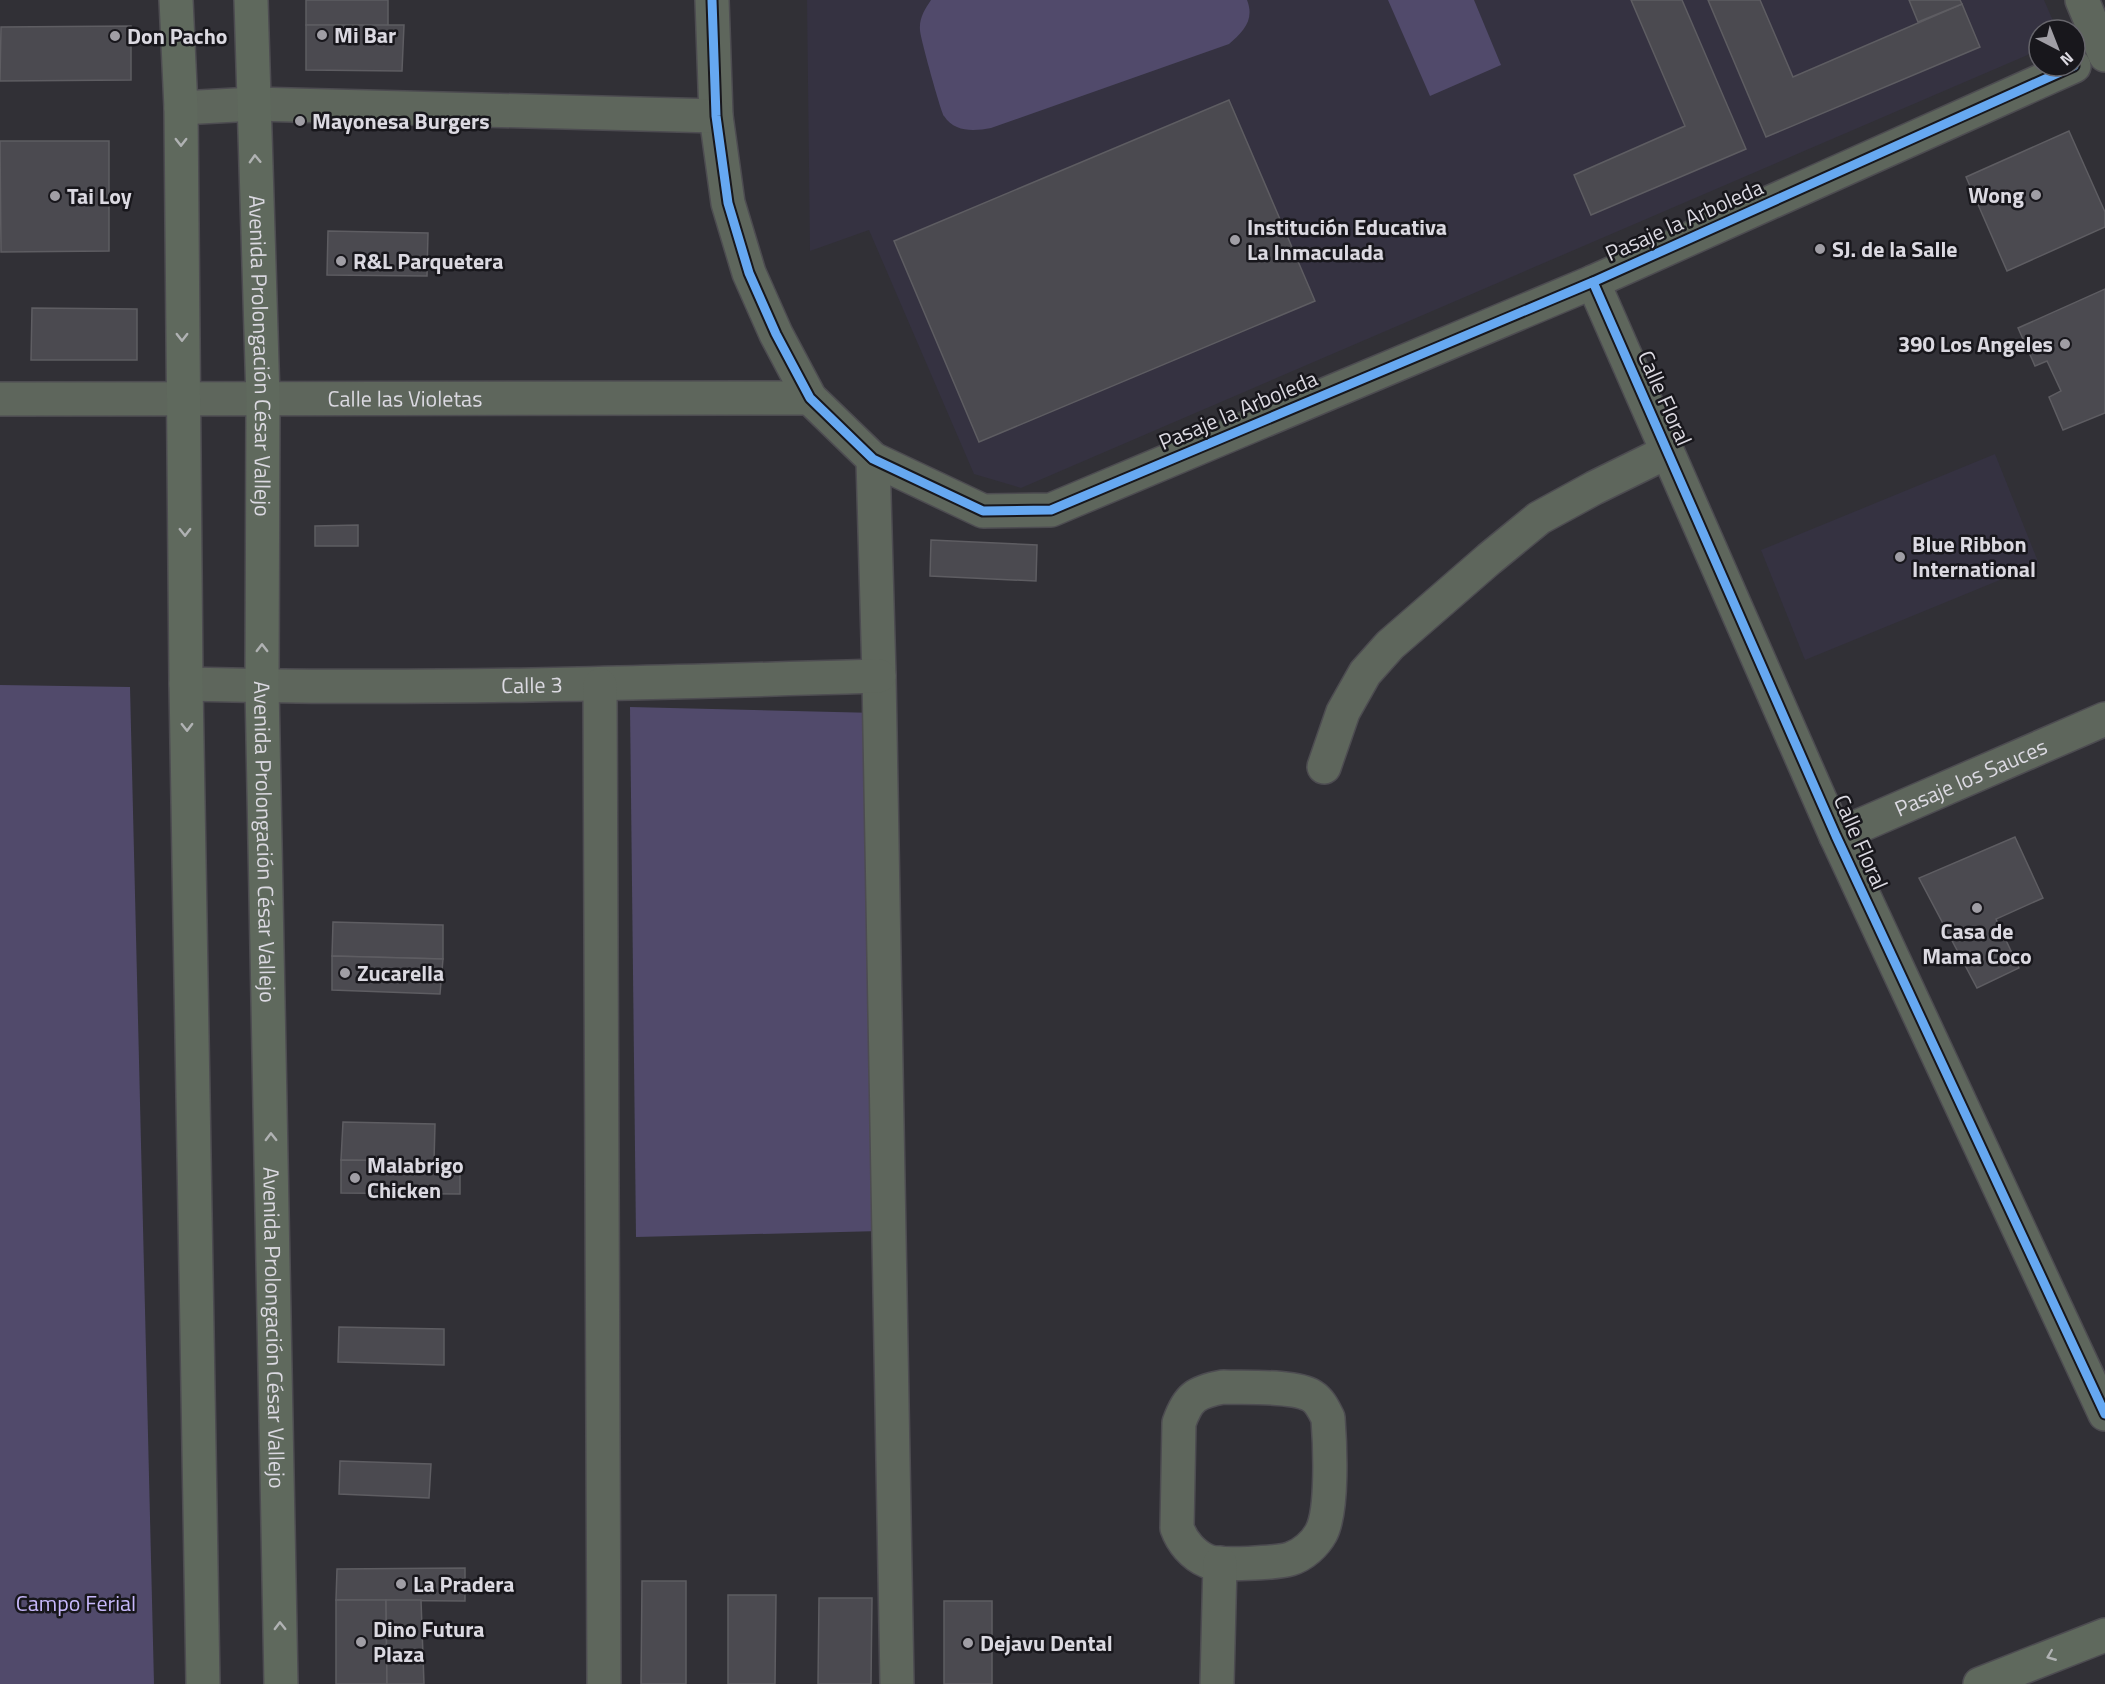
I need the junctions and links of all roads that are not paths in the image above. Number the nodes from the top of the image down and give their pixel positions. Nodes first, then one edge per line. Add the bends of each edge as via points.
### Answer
1 (176, 0) edge
2 (251, 0) edge
3 (712, 0) edge
4 (2082, 0) edge
5 (2090, 60) edge
6 (254, 104) junction
7 (181, 108) junction
8 (716, 116) junction
9 (1593, 282) junction
10 (263, 398) junction
11 (810, 398) junction
12 (0, 399) edge
13 (183, 399) junction
14 (1668, 452) junction
15 (873, 459) junction
16 (879, 676) junction
17 (186, 684) junction
18 (600, 685) junction
19 (262, 686) junction
20 (2105, 719) edge
21 (1324, 767) dead end
22 (1836, 836) junction
23 (2105, 1414) edge
24 (1220, 1563) junction
25 (2105, 1635) edge
26 (203, 1684) edge
27 (281, 1684) edge
28 (604, 1684) edge
29 (897, 1684) edge
30 (1216, 1684) edge
31 (1980, 1684) edge

1 - 7 main road
2 - 6 main road, Avenida Prolongación César Vallejo
3 - 8 street, Pasaje la Arboleda
4 - 5 street
5 - 9 street, Pasaje la Arboleda
6 - 7 street
6 - 8 street
10 -> 6 main road, Avenida Prolongación César Vallejo
7 -> 13 main road
8 - 11 street, Pasaje la Arboleda via 729,203 749,273
9 - 14 street, Calle Floral
9 - 15 street, Pasaje la Arboleda via 1051,510 982,511
10 - 11 street, Calle las Violetas
10 - 13 street, Calle las Violetas
19 -> 10 main road, Avenida Prolongación César Vallejo
11 - 15 street, Pasaje la Arboleda
12 - 13 street, Calle las Violetas
13 -> 17 main road
14 - 21 street via 1539,518 1390,645 1365,673 1343,712
14 - 22 street, Calle Floral
15 - 16 street
16 - 18 street, Calle 3
16 - 29 street
17 - 19 street, Calle 3
17 -> 26 main road
18 - 19 street, Calle 3
18 - 28 street
27 -> 19 main road, Avenida Prolongación César Vallejo
20 - 22 street, Pasaje los Sauces
22 - 23 street, Calle Floral
24 - 24 street via 1290,1559 1312,1545 1322,1532 1328,1514 1329,1431 1328,1418 1314,1397 1300,1390 1223,1387 1204,1391 1184,1407 1179,1423 1177,1528 1191,1550 1209,1562
24 - 30 street
25 -> 31 main road

